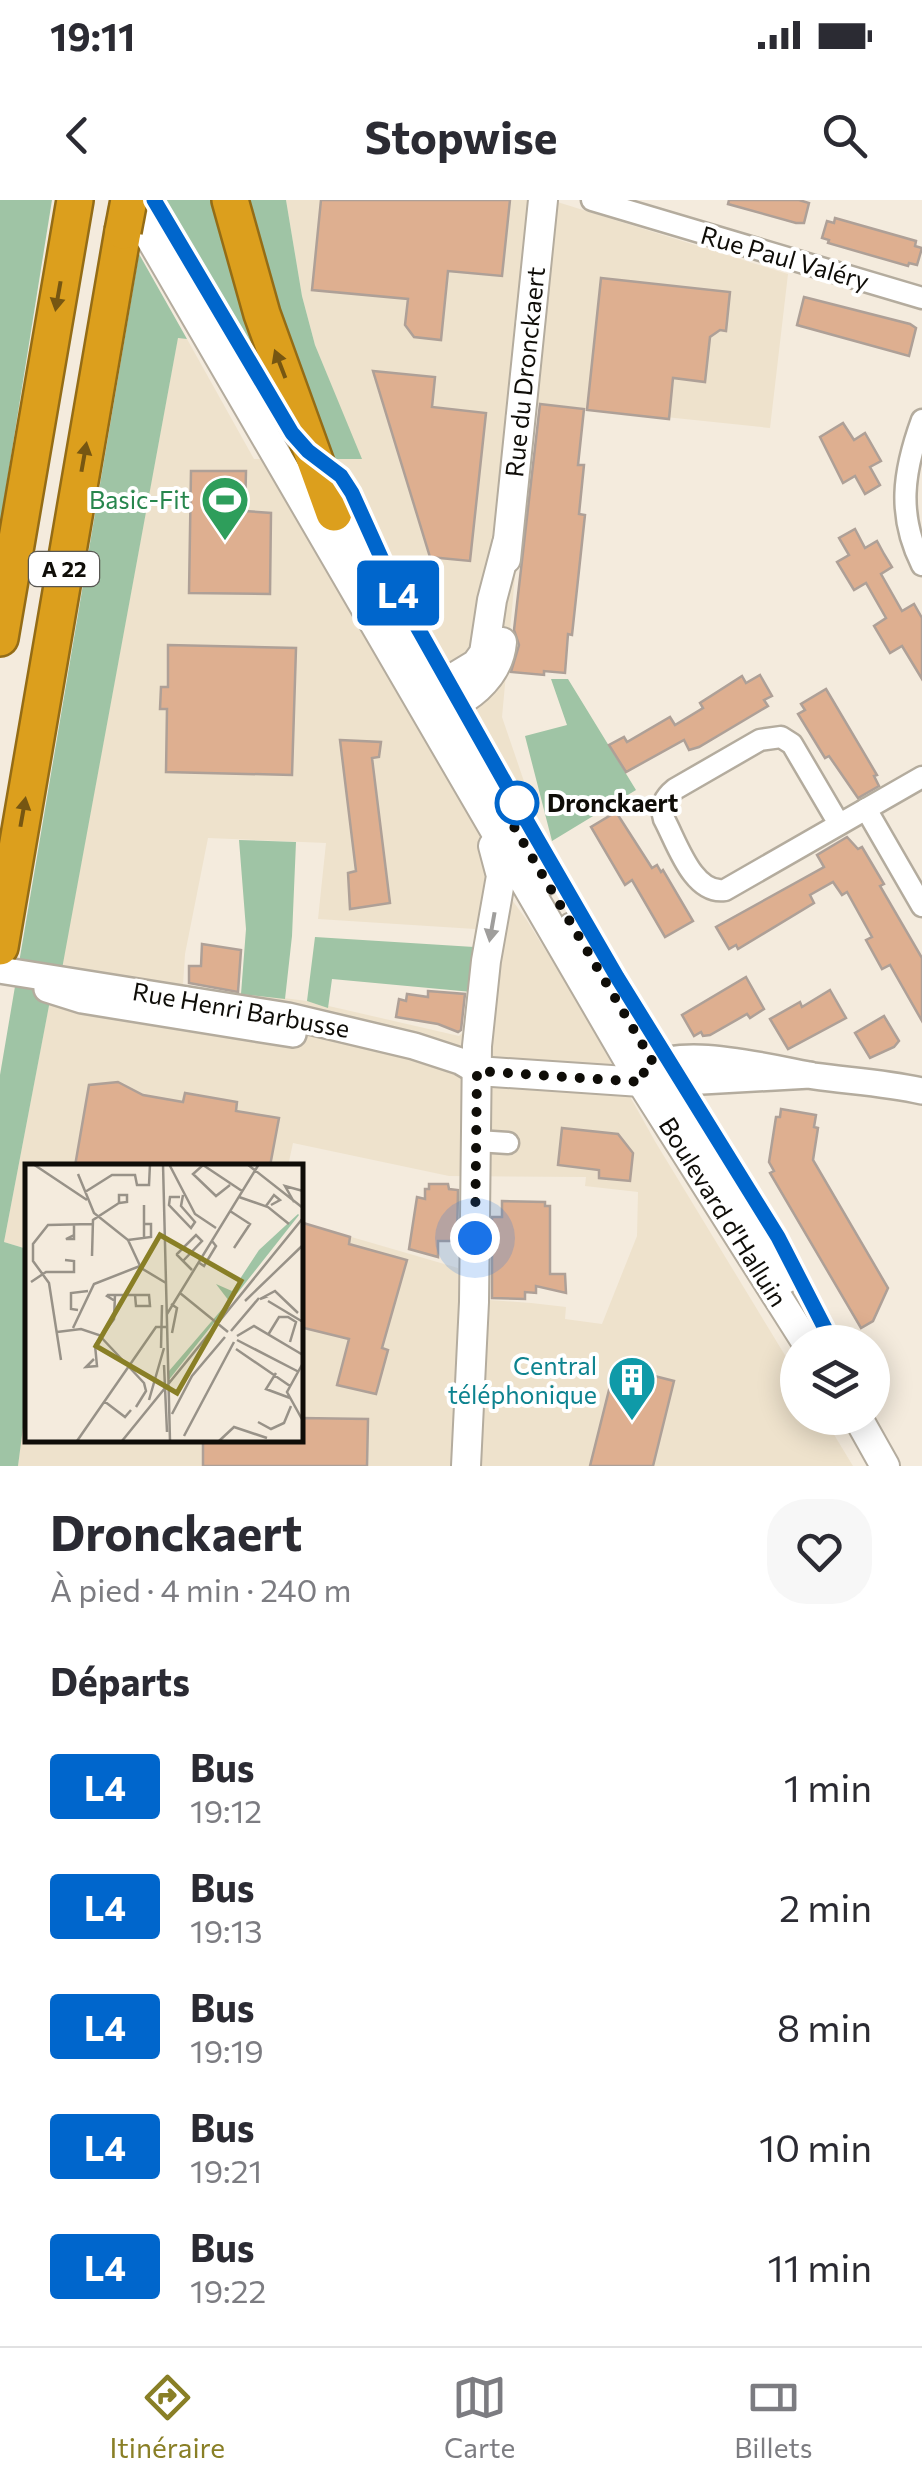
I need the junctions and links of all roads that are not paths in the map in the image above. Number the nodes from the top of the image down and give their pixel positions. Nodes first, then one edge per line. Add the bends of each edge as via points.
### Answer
1 (75, 200) edge
2 (144, 200) edge
3 (230, 200) edge
4 (543, 200) edge
5 (592, 200) edge
6 (126, 210) edge
7 (922, 298) edge
8 (921, 426) edge
9 (334, 513) junction
10 (922, 566) edge
11 (0, 638) edge
12 (436, 700) junction
13 (922, 777) edge
14 (866, 809) junction
15 (840, 824) junction
16 (922, 906) edge
17 (0, 947) edge
18 (0, 971) edge
19 (477, 1071) junction
20 (654, 1076) junction
21 (922, 1091) edge
22 (477, 1142) junction
23 (508, 1142) dead end
24 (474, 1302) junction
25 (796, 1325) edge
26 (810, 1325) edge
27 (867, 1435) edge
28 (881, 1458) edge
29 (466, 1466) edge
30 (483, 1466) edge

1 -> 11 highway, A 22
2 - 9 main road, Boulevard d'Halluin
9 -> 3 highway via 262,314
4 - 12 main road, Rue du Dronckaert via 501,654 482,684
5 - 7 street, Rue Paul Valéry
6 - 12 main road, Boulevard d'Halluin
17 -> 6 highway, A 22
8 - 10 street via 906,471 904,504
9 - 12 main road, Boulevard d'Halluin
12 -> 19 main road via 438,748 500,864
12 - 20 main road, Boulevard d'Halluin
13 - 14 street
14 - 15 street
14 - 16 street
15 - 15 street via 714,891 698,880 662,810 675,789 775,736 792,744
18 - 19 street, Rue Henri Barbusse via 82,1000 348,1042 446,1070
19 - 20 main road, Rue Henri Barbusse
19 - 22 main road
20 - 21 street, Rue Henri Barbusse via 810,1075
20 - 25 main road, Boulevard d'Halluin
20 - 26 main road, Boulevard d'Halluin via 753,1223
22 - 23 street
22 - 24 main road
24 - 29 main road
24 - 30 main road
27 - 28 main road

